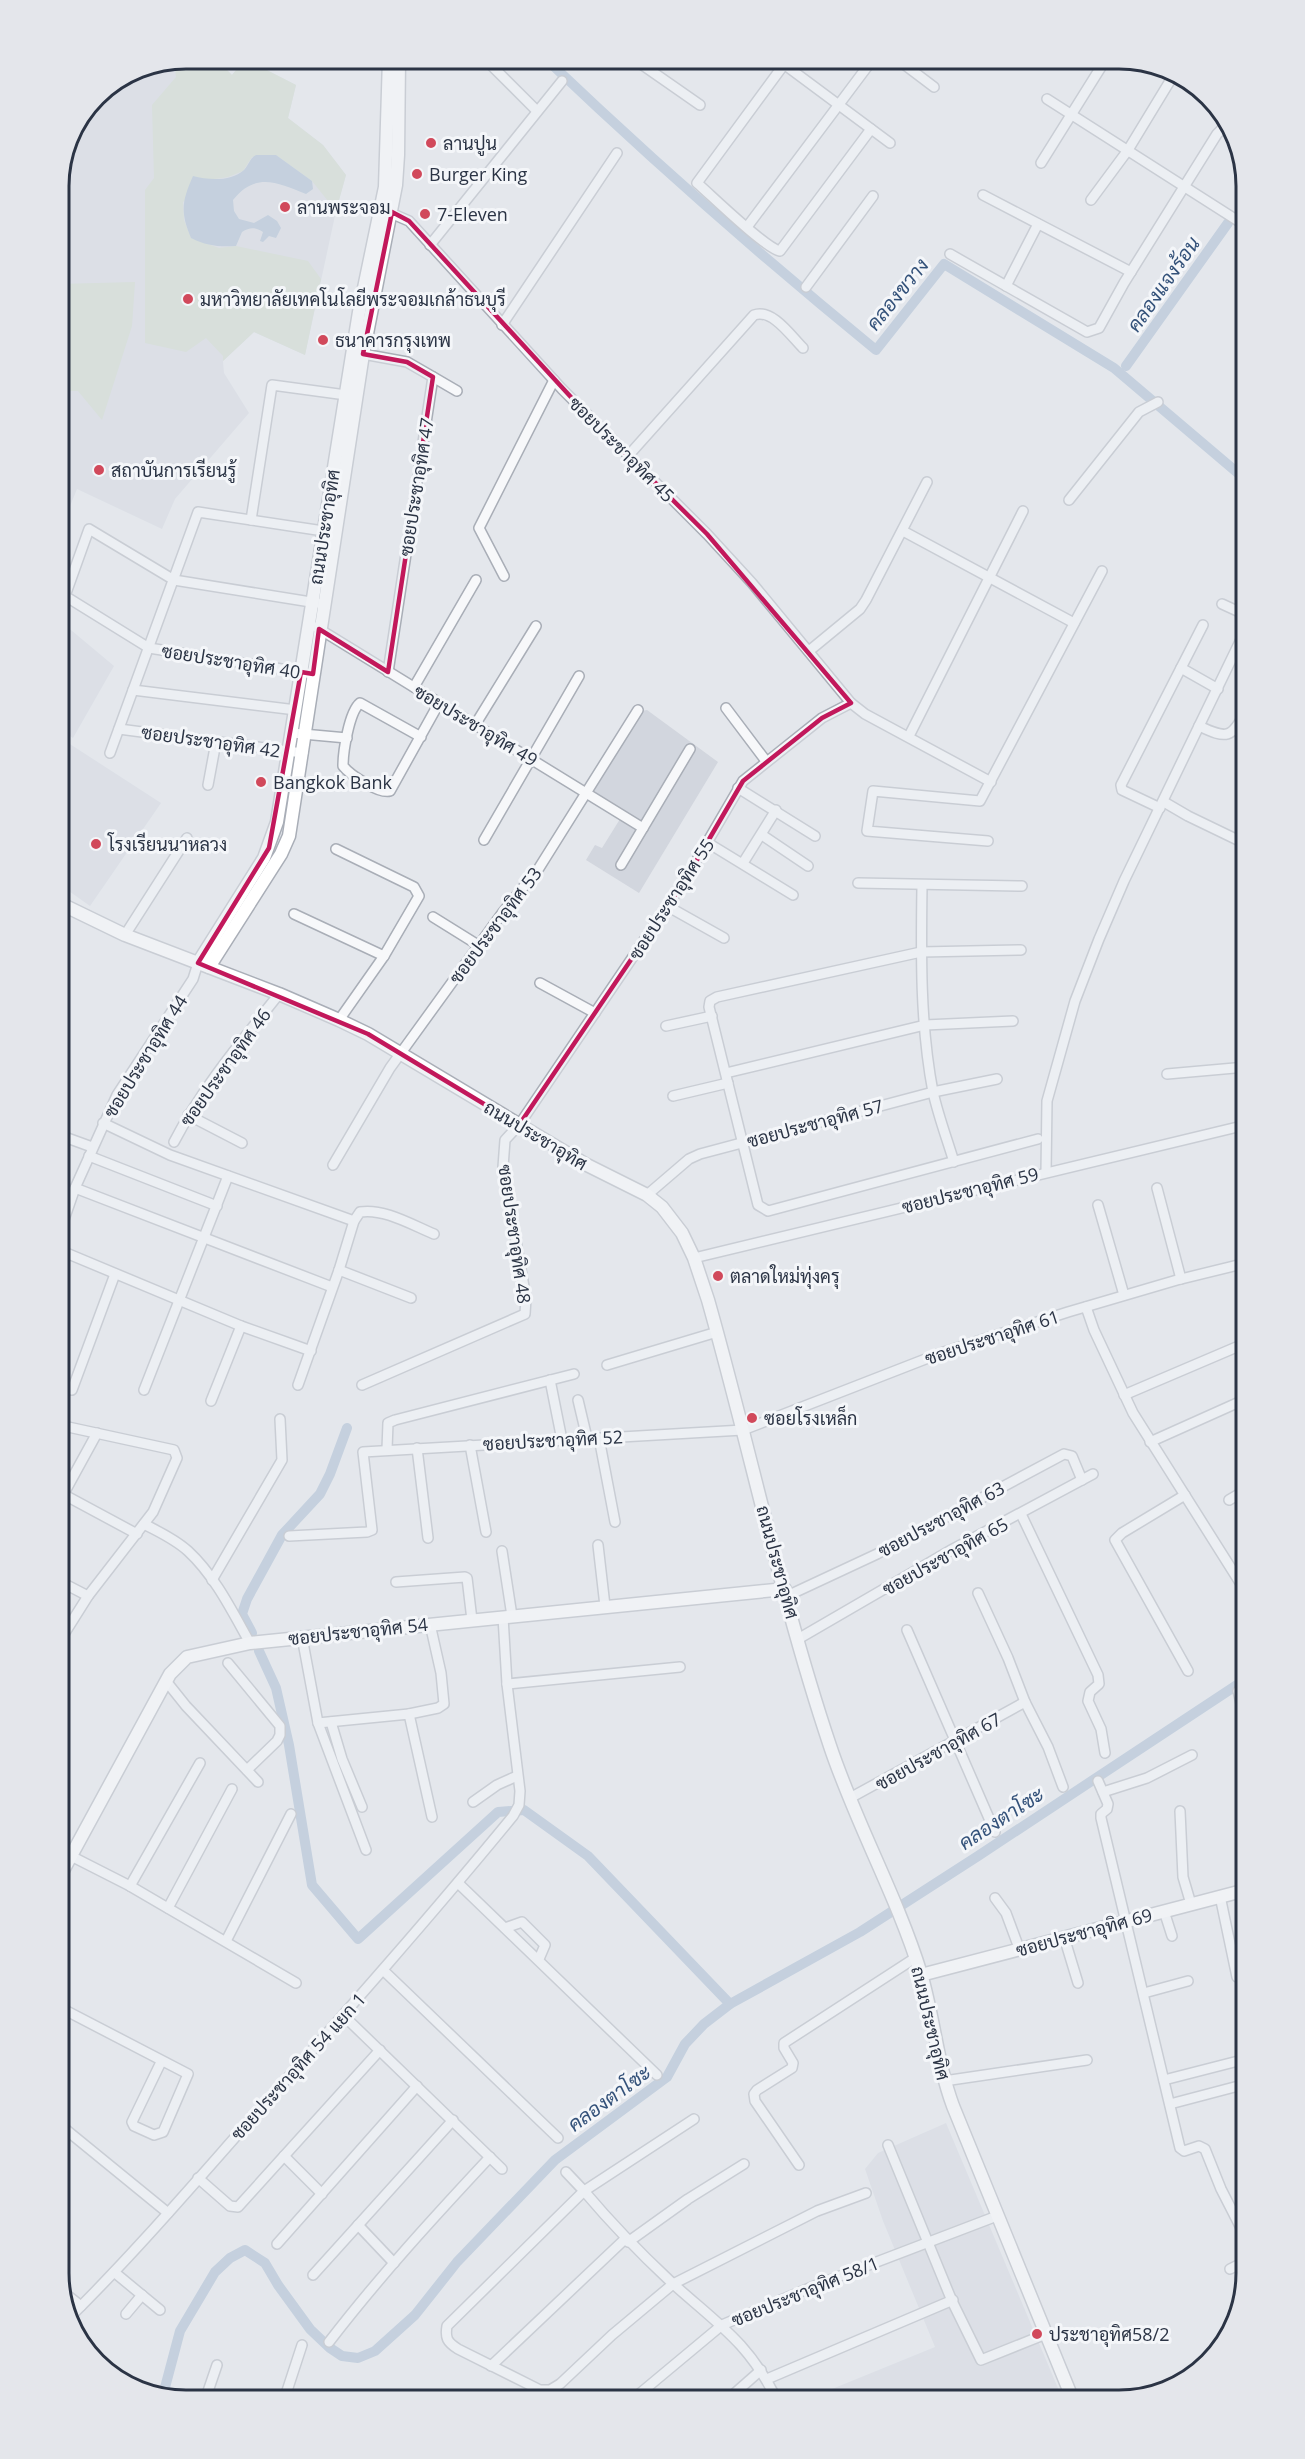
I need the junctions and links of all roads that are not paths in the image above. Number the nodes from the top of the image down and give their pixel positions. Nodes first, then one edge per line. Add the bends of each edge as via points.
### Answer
1 (389, 69) edge
2 (399, 69) edge
3 (495, 69) edge
4 (648, 69) edge
5 (777, 69) edge
6 (793, 69) edge
7 (865, 69) edge
8 (910, 69) edge
9 (1100, 69) edge
10 (562, 81) dead end
11 (1170, 81) edge
12 (934, 87) dead end
13 (1047, 99) dead end
14 (700, 105) dead end
15 (838, 105) junction
16 (537, 111) junction
17 (1073, 115) junction
18 (871, 129) junction
19 (1221, 130) edge
20 (890, 143) dead end
21 (1128, 150) junction
22 (617, 153) dead end
23 (1041, 163) dead end
24 (1184, 185) junction
25 (983, 195) dead end
26 (873, 196) dead end
27 (1091, 200) dead end
28 (386, 211) junction
29 (1236, 219) edge
30 (1038, 224) junction
31 (747, 227) junction
32 (429, 244) junction
33 (950, 254) dead end
34 (1131, 272) junction
35 (1006, 286) junction
36 (806, 287) dead end
37 (502, 325) junction
38 (802, 348) dead end
39 (363, 354) junction
40 (433, 377) junction
41 (554, 380) junction
42 (457, 392) dead end
43 (346, 395) junction
44 (1156, 403) dead end
45 (628, 456) junction
46 (927, 482) dead end
47 (1070, 500) dead end
48 (1023, 511) dead end
49 (251, 519) junction
50 (903, 531) junction
51 (329, 532) junction
52 (1102, 571) dead end
53 (504, 576) dead end
54 (989, 576) junction
55 (174, 580) junction
56 (476, 580) dead end
57 (69, 585) edge
58 (69, 598) edge
59 (317, 603) junction
60 (1222, 604) dead end
61 (1236, 610) edge
62 (1074, 623) junction
63 (1203, 625) dead end
64 (314, 626) junction
65 (536, 626) dead end
66 (149, 648) junction
67 (1236, 650) edge
68 (809, 651) junction
69 (1181, 668) junction
70 (388, 672) junction
71 (307, 673) junction
72 (579, 676) dead end
73 (414, 687) junction
74 (1218, 689) junction
75 (133, 690) junction
76 (439, 703) junction
77 (851, 703) junction
78 (726, 708) dead end
79 (296, 710) junction
80 (638, 710) dead end
81 (475, 724) junction
82 (1199, 726) junction
83 (119, 729) junction
84 (1236, 729) edge
85 (292, 733) junction
86 (305, 734) junction
87 (909, 736) junction
88 (421, 737) junction
89 (347, 738) junction
90 (216, 742) junction
91 (690, 748) dead end
92 (289, 751) junction
93 (110, 753) dead end
94 (303, 753) junction
95 (532, 759) junction
96 (766, 761) junction
97 (991, 782) junction
98 (208, 785) dead end
99 (738, 788) junction
100 (587, 794) junction
101 (1162, 805) junction
102 (776, 810) junction
103 (643, 828) junction
104 (762, 835) junction
105 (815, 836) dead end
106 (187, 838) dead end
107 (1236, 839) edge
108 (484, 840) dead end
109 (988, 840) dead end
110 (708, 843) junction
111 (336, 849) dead end
112 (743, 864) junction
113 (621, 865) dead end
114 (808, 866) dead end
115 (858, 883) dead end
116 (922, 886) junction
117 (1022, 886) dead end
118 (793, 895) dead end
119 (668, 906) junction
120 (69, 908) edge
121 (294, 914) dead end
122 (433, 917) dead end
123 (125, 935) junction
124 (724, 938) dead end
125 (477, 945) junction
126 (1021, 950) dead end
127 (921, 952) junction
128 (384, 956) junction
129 (203, 965) junction
130 (540, 983) dead end
131 (279, 994) junction
132 (595, 1013) junction
133 (711, 1016) junction
134 (339, 1020) junction
135 (1013, 1021) dead end
136 (925, 1025) junction
137 (666, 1026) dead end
138 (401, 1054) junction
139 (1236, 1068) edge
140 (726, 1073) junction
141 (1167, 1074) dead end
142 (997, 1079) dead end
143 (728, 1083) junction
144 (933, 1092) junction
145 (673, 1096) dead end
146 (188, 1115) junction
147 (103, 1123) junction
148 (519, 1125) junction
149 (1236, 1127) edge
150 (1038, 1139) dead end
151 (69, 1140) edge
152 (174, 1142) dead end
153 (743, 1142) junction
154 (242, 1143) dead end
155 (91, 1152) junction
156 (954, 1162) junction
157 (333, 1165) dead end
158 (1046, 1172) junction
159 (228, 1176) junction
160 (75, 1188) junction
161 (1157, 1188) dead end
162 (647, 1195) junction
163 (69, 1198) edge
164 (1098, 1205) dead end
165 (217, 1206) junction
166 (354, 1221) junction
167 (434, 1234) dead end
168 (204, 1238) junction
169 (69, 1254) edge
170 (694, 1258) junction
171 (1236, 1265) edge
172 (339, 1270) junction
173 (115, 1274) junction
174 (1181, 1279) junction
175 (332, 1287) junction
176 (1124, 1295) junction
177 (411, 1298) dead end
178 (180, 1301) junction
179 (1086, 1307) junction
180 (241, 1326) junction
181 (717, 1332) junction
182 (1236, 1346) edge
183 (310, 1351) junction
184 (607, 1365) dead end
185 (574, 1374) dead end
186 (550, 1380) junction
187 (298, 1385) dead end
188 (362, 1385) dead end
189 (72, 1390) dead end
190 (144, 1390) dead end
191 (1124, 1395) junction
192 (578, 1400) dead end
193 (211, 1401) dead end
194 (1236, 1403) edge
195 (280, 1419) dead end
196 (69, 1427) edge
197 (743, 1430) junction
198 (97, 1433) junction
199 (587, 1438) junction
200 (599, 1438) junction
201 (562, 1440) junction
202 (1150, 1442) junction
203 (470, 1445) junction
204 (417, 1448) junction
205 (387, 1449) junction
206 (1093, 1474) dead end
207 (69, 1480) edge
208 (1082, 1480) junction
209 (1185, 1496) junction
210 (1236, 1496) edge
211 (69, 1498) edge
212 (1229, 1500) dead end
213 (1021, 1514) junction
214 (615, 1522) dead end
215 (144, 1524) junction
216 (486, 1532) dead end
217 (137, 1534) junction
218 (289, 1536) dead end
219 (428, 1538) dead end
220 (598, 1545) dead end
221 (502, 1551) dead end
222 (1235, 1572) edge
223 (212, 1580) junction
224 (396, 1582) dead end
225 (69, 1586) edge
226 (786, 1592) junction
227 (978, 1593) dead end
228 (88, 1596) junction
229 (605, 1606) junction
230 (507, 1617) junction
231 (472, 1620) junction
232 (430, 1624) junction
233 (69, 1626) edge
234 (907, 1630) dead end
235 (302, 1637) junction
236 (798, 1639) junction
237 (250, 1643) junction
238 (228, 1663) dead end
239 (680, 1667) dead end
240 (1188, 1671) dead end
241 (166, 1681) junction
242 (507, 1684) junction
243 (1025, 1702) junction
244 (409, 1714) junction
245 (331, 1722) junction
246 (318, 1723) junction
247 (955, 1743) junction
248 (1105, 1753) dead end
249 (1192, 1755) dead end
250 (200, 1763) dead end
251 (247, 1770) junction
252 (517, 1776) junction
253 (1098, 1781) dead end
254 (258, 1782) dead end
255 (1064, 1787) dead end
256 (232, 1789) dead end
257 (1103, 1792) junction
258 (850, 1798) junction
259 (473, 1802) dead end
260 (362, 1808) dead end
261 (1180, 1811) dead end
262 (291, 1814) dead end
263 (432, 1817) dead end
264 (995, 1832) dead end
265 (366, 1850) dead end
266 (69, 1855) joint
267 (458, 1883) junction
268 (130, 1886) junction
269 (1236, 1892) edge
270 (1220, 1896) junction
271 (995, 1898) dead end
272 (1191, 1904) junction
273 (168, 1908) junction
274 (1164, 1911) junction
275 (1125, 1920) junction
276 (506, 1928) junction
277 (1064, 1936) junction
278 (1172, 1936) dead end
279 (226, 1941) junction
280 (1019, 1948) junction
281 (915, 1958) junction
282 (539, 1959) junction
283 (383, 1970) junction
284 (1236, 1972) edge
285 (921, 1975) junction
286 (1188, 1981) dead end
287 (296, 1983) dead end
288 (1078, 1983) dead end
289 (1144, 1992) junction
290 (69, 2013) edge
291 (343, 2015) junction
292 (380, 2050) junction
293 (1087, 2060) dead end
294 (161, 2062) junction
295 (1236, 2062) edge
296 (657, 2075) dead end
297 (1164, 2080) junction
298 (944, 2081) junction
299 (417, 2086) junction
300 (1236, 2087) edge
301 (1170, 2104) junction
302 (694, 2119) dead end
303 (453, 2120) junction
304 (69, 2133) edge
305 (558, 2138) dead end
306 (888, 2145) dead end
307 (284, 2156) junction
308 (490, 2157) junction
309 (744, 2164) dead end
310 (799, 2165) dead end
311 (502, 2169) dead end
312 (566, 2172) dead end
313 (198, 2178) junction
314 (584, 2191) junction
315 (866, 2193) dead end
316 (322, 2194) junction
317 (168, 2212) junction
318 (997, 2216) junction
319 (1236, 2218) edge
320 (358, 2225) junction
321 (627, 2240) junction
322 (929, 2242) junction
323 (277, 2244) dead end
324 (394, 2262) junction
325 (1236, 2266) edge
326 (1230, 2269) dead end
327 (114, 2272) junction
328 (313, 2275) dead end
329 (673, 2284) junction
330 (142, 2295) junction
331 (72, 2299) edge
332 (952, 2300) junction
333 (81, 2307) junction
334 (160, 2310) dead end
335 (75, 2312) edge
336 (126, 2314) dead end
337 (722, 2325) junction
338 (1046, 2334) junction
339 (329, 2342) dead end
340 (302, 2346) dead end
341 (217, 2365) dead end
342 (491, 2366) junction
343 (760, 2370) junction
344 (767, 2379) junction
345 (209, 2390) edge
346 (287, 2390) edge
347 (644, 2390) edge
348 (738, 2390) edge
349 (772, 2390) edge
350 (1069, 2390) edge

1 - 28 main road, ถนนประชาอุทิศ
2 - 28 main road, ถนนประชาอุทิศ via 398,155
3 - 16 street
4 - 14 street
5 - 31 street via 697,183
6 - 15 street
7 - 15 street
8 - 12 street
9 - 17 street
10 - 16 street
11 - 21 street
13 - 17 street
15 - 18 street
15 - 31 street
16 - 32 street
17 - 21 street
17 - 23 street
18 - 20 street
18 - 31 street via 780,251
19 - 24 street
21 - 24 street
21 - 27 street
22 - 37 street
24 - 29 street
24 - 34 street
25 - 30 street
26 - 36 street
28 - 32 street, ซอยประชาอุทิศ 45 via 409,221
28 - 39 main road, ถนนประชาอุทิศ
28 - 43 main road, ถนนประชาอุทิศ via 363,287
30 - 34 street
30 - 35 street
32 - 37 street, ซอยประชาอุทิศ 45
33 - 35 street
34 - 35 street via 1093,332
37 - 41 street, ซอยประชาอุทิศ 45
38 - 45 street via 769,315 754,315
39 - 40 street via 407,362
39 - 51 main road, ถนนประชาอุทิศ
40 - 42 street
40 - 70 street, ซอยประชาอุทิศ 47
41 - 45 street, ซอยประชาอุทิศ 45
41 - 53 street via 479,528
43 - 49 street via 272,385
43 - 51 main road, ถนนประชาอุทิศ
44 - 47 street via 1139,412
45 - 68 street, ซอยประชาอุทิศ 45 via 714,542
46 - 50 street
48 - 54 street
49 - 51 street
49 - 55 street via 198,512
50 - 54 street
50 - 68 street via 860,609
51 - 59 main road, ถนนประชาอุทิศ
52 - 62 street
54 - 62 street
54 - 87 street
55 - 57 street via 89,529
55 - 59 street
55 - 66 street
56 - 73 street
58 - 66 street
59 - 64 main road, ถนนประชาอุทิศ
60 - 61 street
62 - 97 street
63 - 69 street
64 - 70 street, ซอยประชาอุทิศ 49
64 - 71 main road, ถนนประชาอุทิศ
65 - 81 street
66 - 71 street, ซอยประชาอุทิศ 40
66 - 75 street
67 - 74 street
68 - 77 street, ซอยประชาอุทิศ 45
69 - 74 street
69 - 101 street via 1121,785 1122,790
70 - 73 street, ซอยประชาอุทิศ 49
71 - 79 main road, ถนนประชาอุทิศ
71 - 86 main road, ถนนประชาอุทิศ
72 - 95 street
73 - 76 street, ซอยประชาอุทิศ 49
74 - 82 street
75 - 79 street
75 - 83 street
76 - 81 street, ซอยประชาอุทิศ 49
76 - 88 street
77 - 87 street, ซอยประชาอุทิศ 45 via 864,714
77 - 96 street, ซอยประชาอุทิศ 55 via 822,718
78 - 96 street
79 - 85 main road, ถนนประชาอุทิศ
80 - 100 street, ซอยประชาอุทิศ 53
81 - 95 street, ซอยประชาอุทิศ 49
82 - 84 street via 1222,736
82 - 101 street
83 - 90 street, ซอยประชาอุทิศ 42
83 - 93 street
85 - 86 street
85 - 92 main road, ถนนประชาอุทิศ
86 - 89 street
86 - 94 main road, ถนนประชาอุทิศ
87 - 97 street, ซอยประชาอุทิศ 45
88 - 89 street via 360,703
88 - 89 street via 392,788 384,793 345,769
90 - 92 street, ซอยประชาอุทิศ 42
90 - 98 street
91 - 103 street
92 - 94 street, ซอยประชาอุทิศ 42
92 - 129 main road, ถนนประชาอุทิศ via 269,848
94 - 129 main road, ถนนประชาอุทิศ via 285,845
95 - 100 street, ซอยประชาอุทิศ 49
95 - 108 street
96 - 99 street, ซอยประชาอุทิศ 55
97 - 109 street via 980,801 873,790 867,831
99 - 102 street
99 - 110 street, ซอยประชาอุทิศ 55
100 - 103 street, ซอยประชาอุทิศ 49
100 - 125 street, ซอยประชาอุทิศ 53 via 539,868
101 - 107 street
101 - 158 street via 1099,939 1075,1001 1047,1101
102 - 104 street
102 - 105 street
103 - 113 street
104 - 112 street
104 - 114 street
106 - 123 street
110 - 112 street
110 - 119 street, ซอยประชาอุทิศ 55
111 - 128 street via 419,892
112 - 118 street
115 - 116 street
116 - 117 street
116 - 127 street
119 - 124 street
119 - 132 street, ซอยประชาอุทิศ 55
120 - 123 main road
121 - 128 street
122 - 125 street
123 - 129 main road
125 - 138 street, ซอยประชาอุทิศ 53
126 - 127 street
127 - 133 street via 717,997 710,1001
127 - 136 street
128 - 134 street
129 - 131 main road, ถนนประชาอุทิศ
129 - 147 street, ซอยประชาอุทิศ 44 via 117,1095
130 - 132 street
131 - 134 main road, ถนนประชาอุทิศ
131 - 146 street, ซอยประชาอุทิศ 46
132 - 148 street, ซอยประชาอุทิศ 55
133 - 137 street
133 - 140 street
134 - 138 main road, ถนนประชาอุทิศ
135 - 136 street
136 - 140 street
136 - 144 street
138 - 148 main road, ถนนประชาอุทิศ
138 - 157 street, ซอยประชาอุทิศ 53
139 - 141 street
140 - 143 street
142 - 144 street, ซอยประชาอุทิศ 57
143 - 145 street
143 - 153 street
144 - 153 street, ซอยประชาอุทิศ 57
144 - 156 street
146 - 152 street, ซอยประชาอุทิศ 46
146 - 154 street
147 - 155 street, ซอยประชาอุทิศ 44
147 - 159 street via 170,1155
148 - 162 main road, ถนนประชาอุทิศ
148 - 188 street, ซอยประชาอุทิศ 48 via 505,1140 503,1167 526,1312
149 - 158 street, ซอยประชาอุทิศ 59
150 - 156 street
151 - 155 street
153 - 156 street via 758,1205 768,1211
153 - 162 street, ซอยประชาอุทิศ 57 via 694,1156
155 - 160 street, ซอยประชาอุทิศ 44
155 - 165 street
158 - 170 street, ซอยประชาอุทิศ 59
159 - 165 street
159 - 166 street
160 - 163 street, ซอยประชาอุทิศ 44
160 - 168 street
161 - 174 street
162 - 170 main road, ถนนประชาอุทิศ via 672,1218
164 - 176 street
165 - 168 street
166 - 167 street via 360,1212 369,1210
166 - 172 street
168 - 175 street
168 - 178 street
169 - 173 street
170 - 181 main road, ถนนประชาอุทิศ
171 - 174 street, ซอยประชาอุทิศ 61
172 - 175 street
172 - 177 street
173 - 178 street
173 - 189 street
174 - 176 street, ซอยประชาอุทิศ 61
175 - 183 street
176 - 179 street, ซอยประชาอุทิศ 61
178 - 180 street
178 - 190 street
179 - 191 street
179 - 197 street, ซอยประชาอุทิศ 61 via 941,1353
180 - 183 street
180 - 193 street
181 - 184 street
181 - 197 main road, ถนนประชาอุทิศ
182 - 191 street
183 - 187 street
185 - 186 street
186 - 201 street
186 - 205 street via 395,1419 388,1423
191 - 202 street
192 - 199 street
194 - 202 street
195 - 223 street via 282,1460
196 - 198 street
197 - 200 street, ซอยประชาอุทิศ 52
197 - 226 main road, ถนนประชาอุทิศ
198 - 207 street
198 - 215 street via 177,1453 176,1463
199 - 200 street, ซอยประชาอุทิศ 52
199 - 201 street, ซอยประชาอุทิศ 52
200 - 214 street
201 - 203 street, ซอยประชาอุทิศ 52
202 - 209 street
203 - 204 street, ซอยประชาอุทิศ 52
203 - 216 street
204 - 205 street, ซอยประชาอุทิศ 52
204 - 219 street
205 - 218 street, ซอยประชาอุทิศ 52 via 363,1452 372,1530
206 - 208 street, ซอยประชาอุทิศ 65
208 - 213 street, ซอยประชาอุทิศ 65
208 - 226 street, ซอยประชาอุทิศ 63 via 1072,1456 1064,1454 877,1554
209 - 222 street
209 - 240 street via 1115,1540
210 - 212 street
211 - 217 street
213 - 236 street, ซอยประชาอุทิศ 65
213 - 248 street via 1098,1675 1099,1684 1090,1692 1088,1701 1101,1729
215 - 217 street
215 - 223 street via 188,1552
217 - 228 street
220 - 229 street
221 - 230 street
223 - 237 street
224 - 231 street via 465,1577
225 - 228 street
226 - 229 main road, ซอยประชาอุทิศ 54
226 - 236 main road, ถนนประชาอุทิศ
227 - 243 street
228 - 233 street
229 - 230 main road, ซอยประชาอุทิศ 54
230 - 231 main road, ซอยประชาอุทิศ 54
230 - 242 street
231 - 232 main road, ซอยประชาอุทิศ 54
232 - 235 main road, ซอยประชาอุทิศ 54
232 - 244 street via 444,1704
234 - 247 street
235 - 237 main road, ซอยประชาอุทิศ 54
235 - 246 street
236 - 258 main road, ถนนประชาอุทิศ
237 - 241 main road, ซอยประชาอุทิศ 54 via 187,1657
238 - 251 street via 280,1726 277,1741
239 - 242 street
241 - 251 street
241 - 266 main road, ซอยประชาอุทิศ 54
242 - 252 street
243 - 247 street, ซอยประชาอุทิศ 67
243 - 255 street
244 - 245 street
244 - 263 street
245 - 246 street
245 - 260 street
246 - 265 street
247 - 258 street, ซอยประชาอุทิศ 67
247 - 264 street
249 - 257 street via 1147,1778
250 - 268 street
251 - 254 street
252 - 259 street
252 - 267 street, ซอยประชาอุทิศ 54 แยก 1 via 519,1805 513,1816
253 - 257 street
256 - 273 street
257 - 275 street via 1108,1806 1101,1818
258 - 281 main road, ถนนประชาอุทิศ
261 - 272 street via 1183,1876
262 - 279 street
266 - 268 street
267 - 276 street
267 - 283 street, ซอยประชาอุทิศ 54 แยก 1
268 - 273 street
269 - 270 main road, ซอยประชาอุทิศ 69
270 - 272 main road, ซอยประชาอุทิศ 69
270 - 284 street
271 - 280 street via 1009,1919
272 - 274 main road, ซอยประชาอุทิศ 69
273 - 279 street
274 - 275 main road, ซอยประชาอุทิศ 69
274 - 278 street
275 - 277 main road, ซอยประชาอุทิศ 69
275 - 289 street
276 - 282 street
276 - 282 street via 526,1924 545,1945
277 - 280 main road, ซอยประชาอุทิศ 69
277 - 288 street
279 - 287 street
280 - 285 main road, ซอยประชาอุทิศ 69
281 - 285 main road, ถนนประชาอุทิศ
281 - 310 street via 784,2043 792,2068 754,2094
282 - 296 street
283 - 291 street, ซอยประชาอุทิศ 54 แยก 1
283 - 305 street
285 - 298 main road, ถนนประชาอุทิศ
286 - 289 street
289 - 297 street
290 - 294 street
291 - 292 street
291 - 313 street, ซอยประชาอุทิศ 54 แยก 1
292 - 299 street
292 - 307 street
293 - 298 street
294 - 294 street via 188,2074 163,2132 154,2135 132,2122
295 - 297 street
297 - 301 street
298 - 318 main road, ถนนประชาอุทิศ
299 - 303 street
299 - 316 street
300 - 301 street
301 - 319 street via 1180,2148 1205,2149
302 - 314 street
303 - 308 street
303 - 320 street
304 - 317 street
306 - 322 street
307 - 313 street via 234,2208
307 - 316 street
308 - 311 street
308 - 324 street
309 - 321 street
312 - 314 street
313 - 317 street, ซอยประชาอุทิศ 54 แยก 1
314 - 321 street
314 - 342 street via 447,2326 448,2343
315 - 329 street via 817,2211
316 - 323 street
317 - 327 street, ซอยประชาอุทิศ 54 แยก 1
318 - 322 street, ซอยประชาอุทิศ 58/1
318 - 338 main road, ถนนประชาอุทิศ
320 - 324 street
320 - 328 street
321 - 329 street
321 - 342 street
322 - 332 street
322 - 337 street, ซอยประชาอุทิศ 58/1
324 - 339 street
325 - 326 street
327 - 330 street
327 - 333 street, ซอยประชาอุทิศ 54 แยก 1
329 - 337 street
329 - 342 street via 550,2390 540,2390
330 - 334 street
330 - 336 street
331 - 333 street
332 - 338 street via 981,2360
332 - 344 street
333 - 335 street, ซอยประชาอุทิศ 54 แยก 1
337 - 343 street
337 - 347 street, ซอยประชาอุทิศ 58/1
338 - 350 main road, ถนนประชาอุทิศ
340 - 346 street
341 - 345 street
343 - 344 street
343 - 348 street
344 - 349 street

